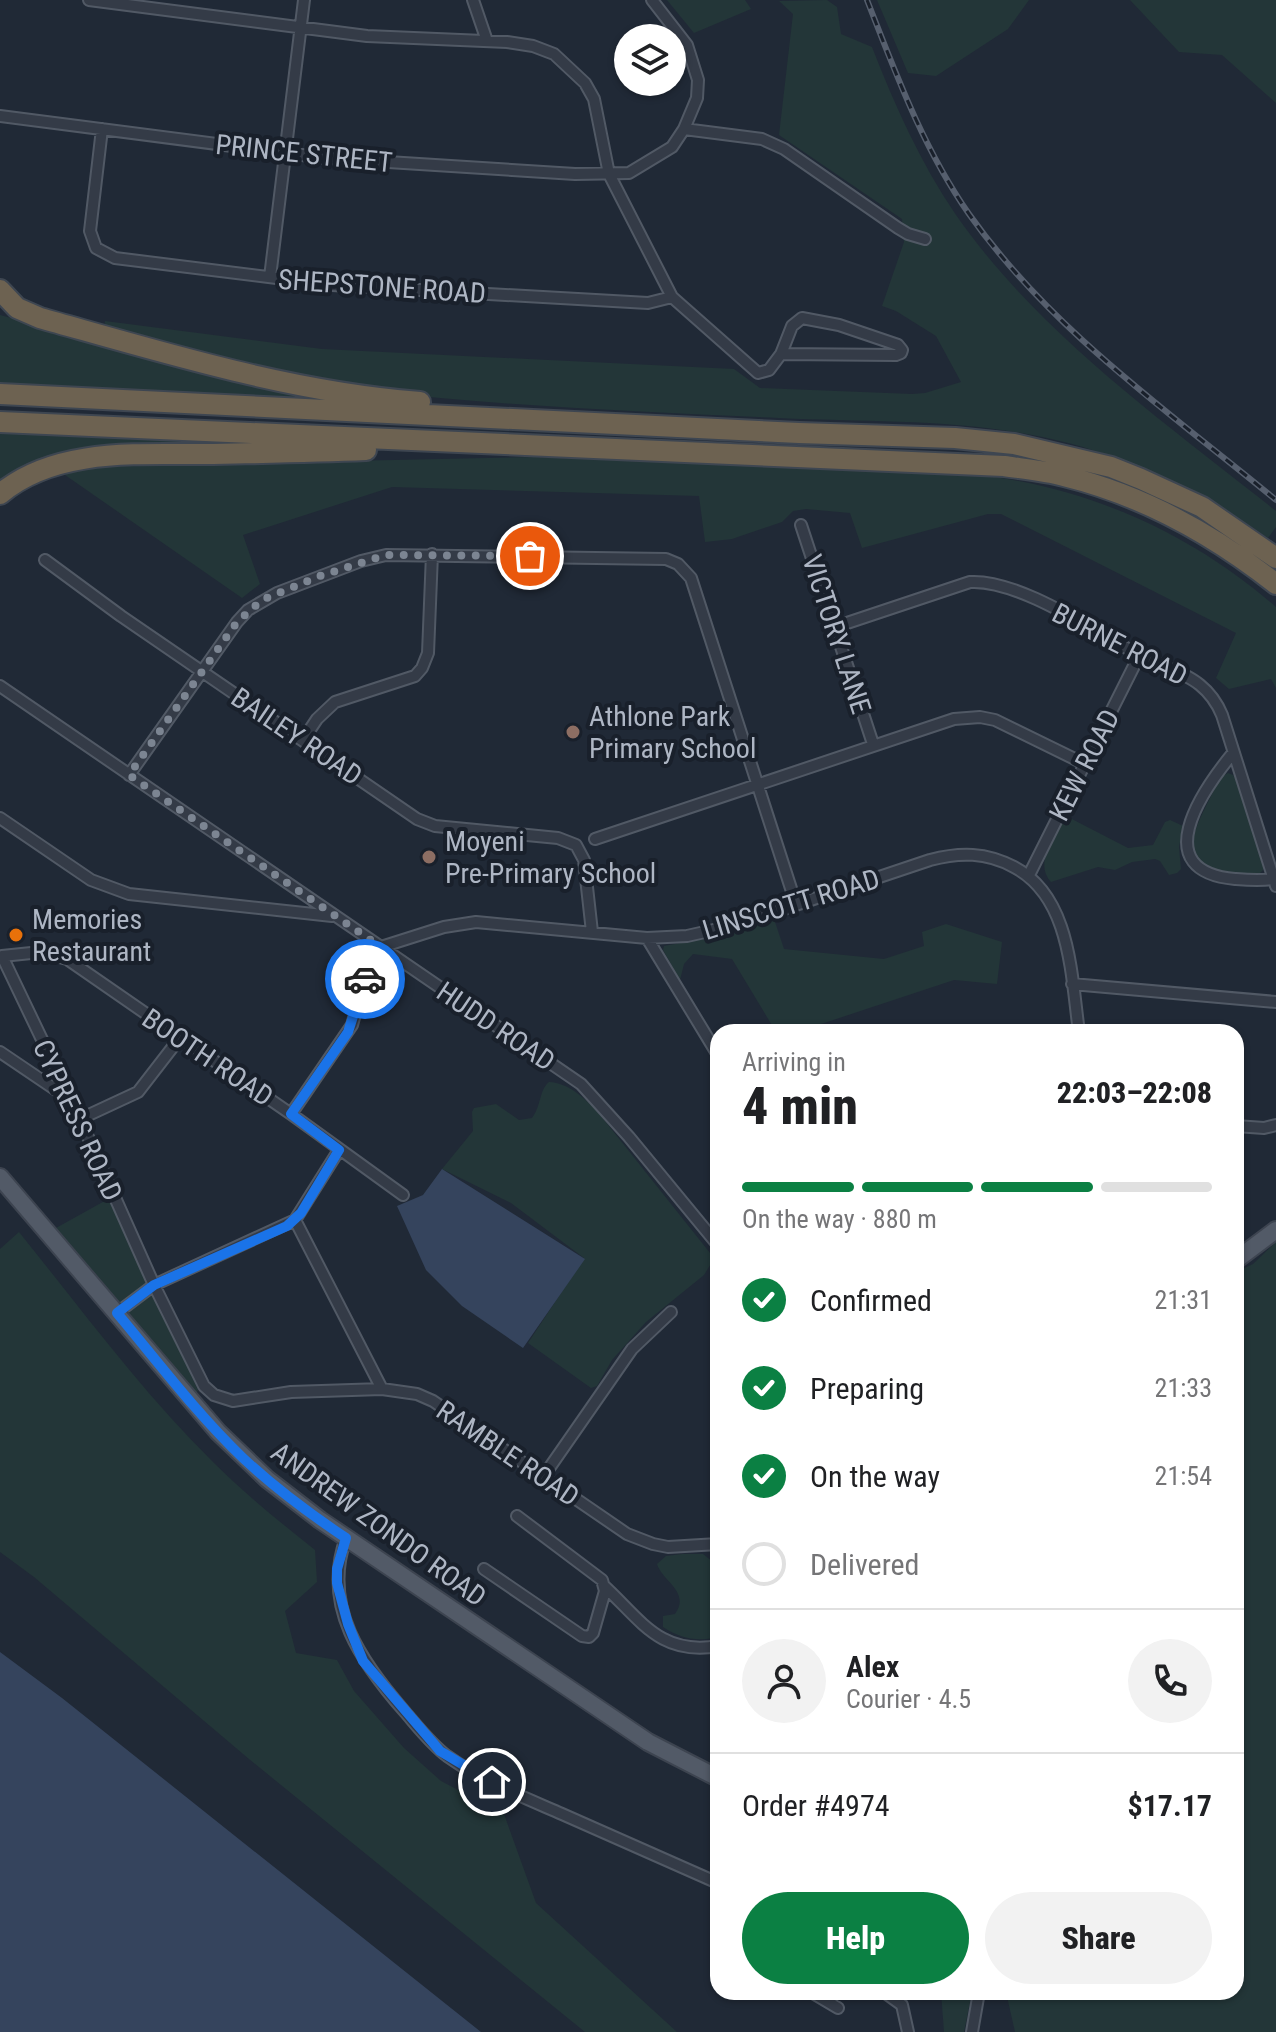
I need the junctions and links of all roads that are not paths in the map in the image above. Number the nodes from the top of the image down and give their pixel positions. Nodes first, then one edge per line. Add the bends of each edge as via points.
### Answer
1 (89, 0) edge
2 (304, 0) edge
3 (473, 0) edge
4 (652, 0) edge
5 (301, 26) junction
6 (487, 41) junction
7 (0, 116) edge
8 (102, 129) junction
9 (684, 129) junction
10 (285, 152) junction
11 (609, 174) junction
12 (925, 239) dead end
13 (270, 277) junction
14 (0, 290) edge
15 (672, 297) junction
16 (9, 308) edge
17 (858, 331) junction
18 (781, 354) junction
19 (866, 355) junction
20 (0, 394) edge
21 (548, 421) junction
22 (0, 422) edge
23 (518, 444) junction
24 (2, 491) edge
25 (801, 525) dead end
26 (432, 554) junction
27 (1276, 558) edge
28 (45, 560) dead end
29 (1276, 584) edge
30 (835, 627) junction
31 (1139, 656) junction
32 (201, 670) junction
33 (0, 686) edge
34 (303, 740) junction
35 (873, 744) junction
36 (1233, 753) junction
37 (1085, 764) junction
38 (129, 775) junction
39 (757, 784) junction
40 (0, 818) edge
41 (595, 839) dead end
42 (1029, 875) junction
43 (1275, 882) edge
44 (796, 904) junction
45 (334, 916) junction
46 (592, 932) junction
47 (647, 938) junction
48 (378, 945) junction
49 (1, 956) edge
50 (1072, 984) junction
51 (1276, 1002) edge
52 (1078, 1024) edge
53 (179, 1039) junction
54 (710, 1042) edge
55 (0, 1052) edge
56 (71, 1101) junction
57 (291, 1114) junction
58 (80, 1119) junction
59 (1276, 1125) edge
60 (1244, 1127) edge
61 (339, 1150) junction
62 (0, 1177) edge
63 (403, 1195) dead end
64 (295, 1220) junction
65 (1276, 1230) edge
66 (710, 1235) edge
67 (1244, 1254) edge
68 (154, 1285) junction
69 (671, 1312) dead end
70 (117, 1313) junction
71 (382, 1389) junction
72 (214, 1395) joint
73 (543, 1477) junction
74 (517, 1516) dead end
75 (346, 1538) junction
76 (710, 1544) edge
77 (484, 1569) dead end
78 (604, 1586) junction
79 (710, 1647) edge
80 (710, 1774) edge
81 (710, 1879) edge
82 (895, 2000) edge
83 (978, 2000) edge
84 (828, 2001) edge
85 (838, 2008) dead end
86 (908, 2032) edge
87 (972, 2032) edge

1 - 5 street
2 - 5 street
3 - 6 street
4 - 9 street via 687,45 694,63 697,98
5 - 6 street via 367,36
5 - 10 street
6 - 11 street via 543,49 585,83 594,99
7 - 8 street, PRINCE STREET
8 - 10 street, PRINCE STREET
8 - 13 street, SHEPSTONE ROAD via 90,223 96,248 115,258
9 - 11 street, PRINCE STREET via 672,147 643,166
9 - 12 street via 762,139 784,149 898,228
10 - 11 street, PRINCE STREET via 409,165
10 - 13 street
11 - 15 street
13 - 15 street, SHEPSTONE ROAD via 386,289 648,303
14 - 16 highway
15 - 18 street via 758,373 769,370
16 - 21 highway via 201,363 311,387 528,411
17 - 18 street via 802,318 792,326
17 - 19 street
17 - 19 street via 902,350 896,355
18 - 19 street
20 - 21 highway
21 - 27 highway via 1014,444 1141,479 1202,507
22 - 23 highway
23 - 24 highway via 96,458 40,470
23 - 29 highway via 1004,466 1064,476 1190,525
25 - 30 street, VICTORY LANE
26 - 32 street via 361,561 262,600 237,622
26 - 34 street via 428,653 422,668 415,676 335,702
26 - 39 street via 650,557 678,564 691,578
28 - 32 street, BAILEY ROAD
30 - 31 street, BURNE ROAD via 980,581 1042,604
30 - 35 street, VICTORY LANE
31 - 36 street, BURNE ROAD via 1189,678 1211,696
31 - 37 street, KEW ROAD
32 - 34 street, BAILEY ROAD
32 - 38 street
33 - 38 street, HUDD ROAD
34 - 46 street, BAILEY ROAD via 426,824 558,838 576,845 584,860
35 - 37 street via 954,719 980,717
35 - 39 street
36 - 43 street, BURNE ROAD
36 - 43 street via 1202,800 1187,848 1208,875
37 - 42 street, KEW ROAD
38 - 45 street, HUDD ROAD
39 - 41 street
39 - 44 street
40 - 45 street via 91,880 118,891
42 - 44 street, LINSCOTT ROAD via 988,856 957,853
42 - 50 street, LINSCOTT ROAD via 1058,914
44 - 47 street, LINSCOTT ROAD via 703,933
45 - 48 street, HUDD ROAD
46 - 47 street, LINSCOTT ROAD
46 - 48 street, LINSCOTT ROAD via 476,922
47 - 54 street
48 - 57 street via 348,1032
48 - 66 street, HUDD ROAD via 581,1084
49 - 53 street, BOOTH ROAD via 41,952 67,959
49 - 56 street, CYPRESS ROAD
50 - 51 street
50 - 52 street, LINSCOTT ROAD
53 - 57 street, BOOTH ROAD
53 - 58 street via 138,1092
55 - 56 street
56 - 58 street, CYPRESS ROAD
57 - 61 street, BOOTH ROAD
58 - 68 street, CYPRESS ROAD
59 - 60 street
61 - 63 street, BOOTH ROAD
61 - 64 street
62 - 70 main road, ANDREW ZONDO ROAD
64 - 68 street
64 - 71 street
65 - 67 main road
68 - 70 street
68 - 72 street, CYPRESS ROAD via 197,1374
69 - 73 street via 632,1349
70 - 75 main road, ANDREW ZONDO ROAD via 244,1459
71 - 72 street, RAMBLE ROAD via 304,1391 233,1401
71 - 73 street, RAMBLE ROAD via 433,1401
73 - 76 street, RAMBLE ROAD via 640,1540 668,1547
74 - 78 street
75 - 80 main road, ANDREW ZONDO ROAD via 648,1742
75 - 81 street via 337,1583 357,1647 374,1676 440,1751 524,1797
77 - 78 street via 586,1637 593,1633
78 - 79 street via 641,1625 678,1645
82 - 86 street via 902,2005
83 - 87 street
84 - 85 street

